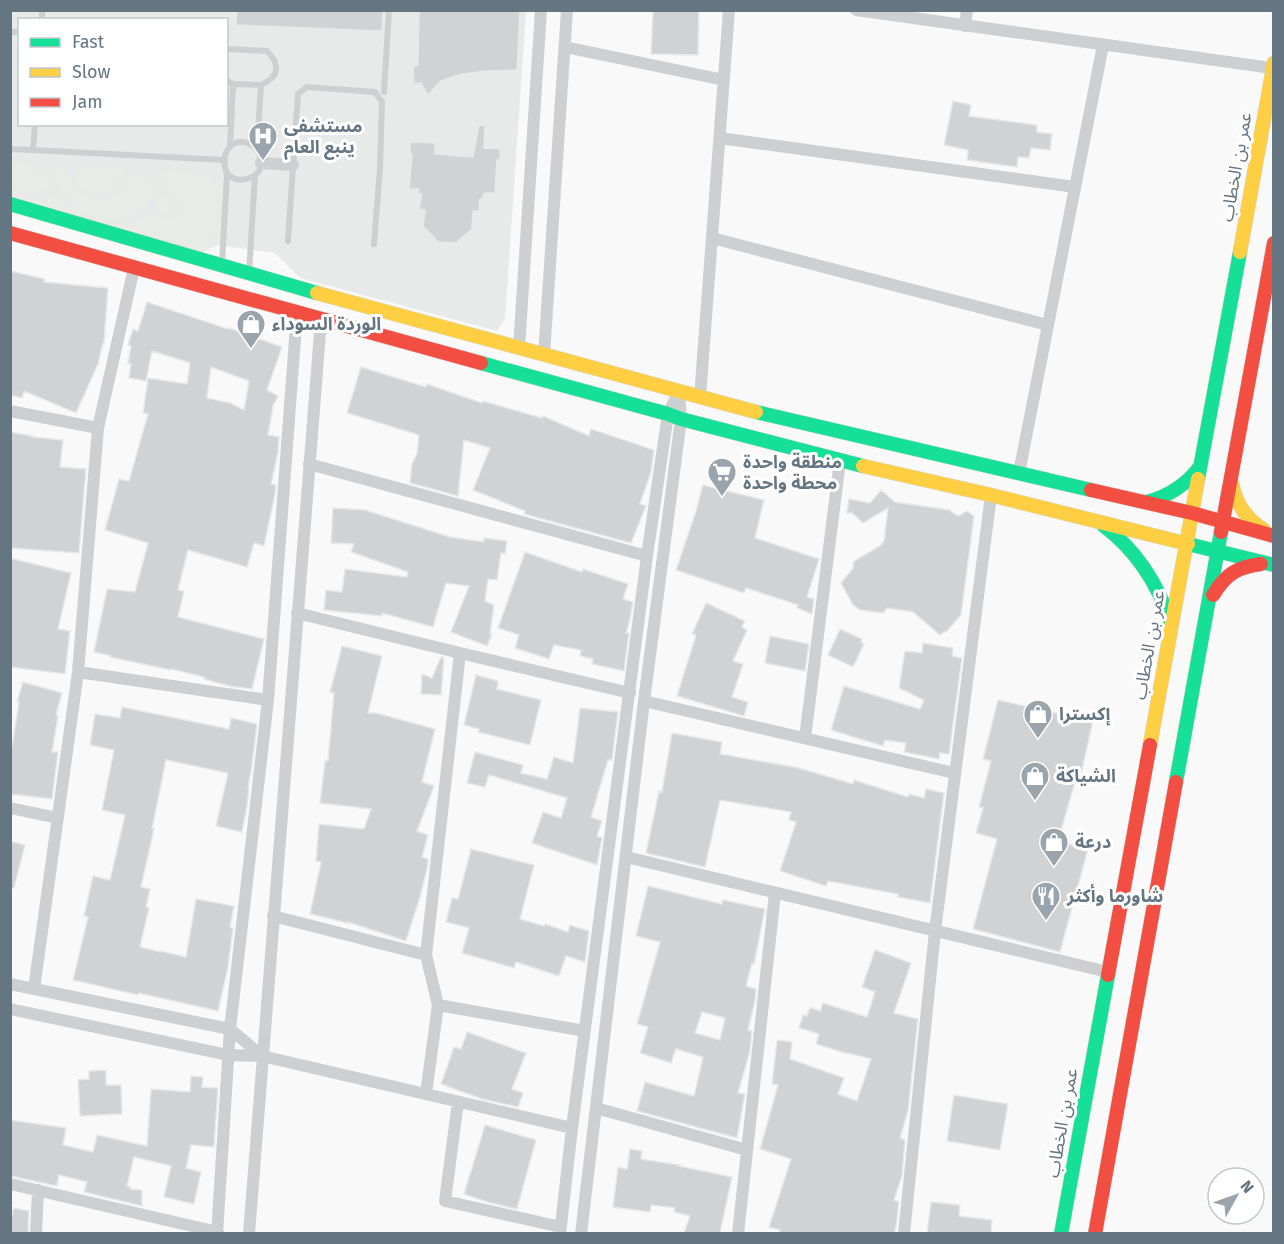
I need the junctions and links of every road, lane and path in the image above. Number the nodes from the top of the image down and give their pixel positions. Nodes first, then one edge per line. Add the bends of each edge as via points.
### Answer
1 (389, 10) edge
2 (541, 10) edge
3 (567, 10) edge
4 (729, 10) edge
5 (856, 10) edge
6 (967, 10) edge
7 (965, 26) junction
8 (1103, 45) junction
9 (565, 47) junction
10 (228, 50) edge
11 (1273, 66) edge
12 (724, 80) junction
13 (230, 82) edge
14 (261, 85) junction
15 (384, 92) dead end
16 (35, 126) edge
17 (720, 138) junction
18 (230, 147) junction
19 (10, 149) edge
20 (257, 149) junction
21 (33, 150) junction
22 (224, 160) junction
23 (261, 163) junction
24 (293, 165) junction
25 (227, 174) junction
26 (255, 176) junction
27 (1075, 187) junction
28 (10, 204) edge
29 (10, 233) edge
30 (712, 238) junction
31 (288, 241) dead end
32 (1274, 243) edge
33 (374, 244) dead end
34 (222, 266) junction
35 (134, 268) junction
36 (249, 274) junction
37 (297, 312) junction
38 (321, 320) junction
39 (1048, 325) junction
40 (519, 348) junction
41 (544, 355) junction
42 (679, 391) junction
43 (700, 397) junction
44 (10, 411) edge
45 (762, 413) junction
46 (675, 417) junction
47 (98, 428) junction
48 (757, 438) junction
49 (840, 461) junction
50 (309, 464) junction
51 (1200, 467) junction
52 (1019, 473) junction
53 (1231, 477) junction
54 (991, 495) junction
55 (1145, 502) junction
56 (1192, 513) junction
57 (1223, 521) junction
58 (1098, 522) junction
59 (1273, 536) edge
60 (1186, 543) junction
61 (1217, 550) junction
62 (647, 556) junction
63 (1272, 564) edge
64 (1209, 601) junction
65 (297, 613) junction
66 (1171, 624) junction
67 (460, 653) junction
68 (78, 672) junction
69 (630, 693) junction
70 (268, 700) junction
71 (644, 701) junction
72 (805, 738) junction
73 (954, 774) junction
74 (10, 808) edge
75 (58, 818) junction
76 (626, 857) junction
77 (775, 893) junction
78 (273, 916) junction
79 (935, 931) junction
80 (426, 955) junction
81 (1108, 972) junction
82 (10, 984) edge
83 (34, 989) junction
84 (438, 1005) junction
85 (10, 1009) edge
86 (230, 1029) junction
87 (585, 1031) junction
88 (228, 1055) junction
89 (262, 1056) junction
90 (426, 1094) junction
91 (458, 1102) junction
92 (596, 1108) junction
93 (572, 1128) junction
94 (747, 1150) junction
95 (10, 1184) edge
96 (38, 1190) junction
97 (560, 1230) edge
98 (36, 1233) edge
99 (217, 1233) edge
100 (249, 1233) edge
101 (581, 1233) edge
102 (738, 1233) edge
103 (904, 1233) edge
104 (1061, 1233) edge
105 (1095, 1233) edge

1 - 15 lane
2 - 40 street
3 - 9 street
4 - 12 street
5 - 7 street
6 - 7 street
7 - 8 street
8 - 11 street
8 - 27 street
9 - 12 street
9 - 41 street
10 - 14 lane via 267,51 275,59 275,75
11 - 51 main road, عمر بن الخطاب
12 - 17 street
13 - 14 lane
13 - 18 lane
14 - 20 lane
16 - 21 lane
17 - 27 street
17 - 30 street
18 - 20 lane via 239,142
18 - 22 lane
19 - 21 lane
20 - 23 lane
21 - 22 lane
22 - 25 lane
23 - 24 street
23 - 26 lane
24 - 31 lane
24 - 33 lane via 298,94 307,87 375,92 382,102 382,112
25 - 26 lane via 246,181
25 - 34 lane
26 - 36 lane
27 - 39 street
28 - 34 main road
29 - 35 main road
30 - 39 street
30 - 43 street
32 - 53 main road
34 - 36 main road
35 - 37 main road
35 - 47 street
36 - 40 main road
37 - 38 main road
37 - 70 street
38 - 46 main road
38 - 50 street
39 - 52 street
40 - 41 main road
41 - 42 main road
42 - 43 main road
42 - 46 street
43 - 45 main road
44 - 47 street
45 - 48 main road
45 - 52 main road
46 - 48 main road
46 - 62 street
46 - 71 street
47 - 68 street
48 - 49 main road
49 - 54 main road
49 - 72 street
50 - 62 street
50 - 65 street
51 - 55 main road via 1176,491
51 - 56 main road, عمر بن الخطاب
52 - 55 main road
53 - 57 main road
53 - 59 main road via 1234,497 1242,511
54 - 58 main road
54 - 73 street
55 - 56 main road
56 - 57 main road
56 - 60 main road, عمر بن الخطاب
57 - 59 main road
57 - 61 main road
58 - 60 main road
58 - 66 main road via 1124,542 1144,566 1160,593
60 - 61 main road
60 - 66 main road, عمر بن الخطاب
61 - 63 main road
61 - 64 main road
62 - 69 street
63 - 64 main road via 1248,565 1233,571 1221,581
64 - 105 main road
65 - 67 street
65 - 78 street
66 - 81 main road, عمر بن الخطاب
67 - 69 street
67 - 80 street
68 - 70 street
68 - 75 street
69 - 87 street
70 - 86 street
71 - 72 street
71 - 76 street
72 - 73 street
73 - 79 street
74 - 75 street
75 - 83 street
76 - 77 street
76 - 92 street
77 - 79 street
77 - 94 street
78 - 80 street
78 - 89 street
79 - 81 street
79 - 103 street
80 - 84 street
81 - 104 main road, عمر بن الخطاب
82 - 83 street
83 - 86 street
84 - 87 street
84 - 90 street
85 - 88 street
86 - 88 street
86 - 89 street
87 - 93 street
88 - 89 street
88 - 99 street
89 - 90 street
89 - 100 street
90 - 91 street
91 - 93 street
91 - 97 street via 445,1201
92 - 94 street
92 - 101 street
93 - 97 street
94 - 102 street
95 - 96 street
96 - 98 street
96 - 99 street

